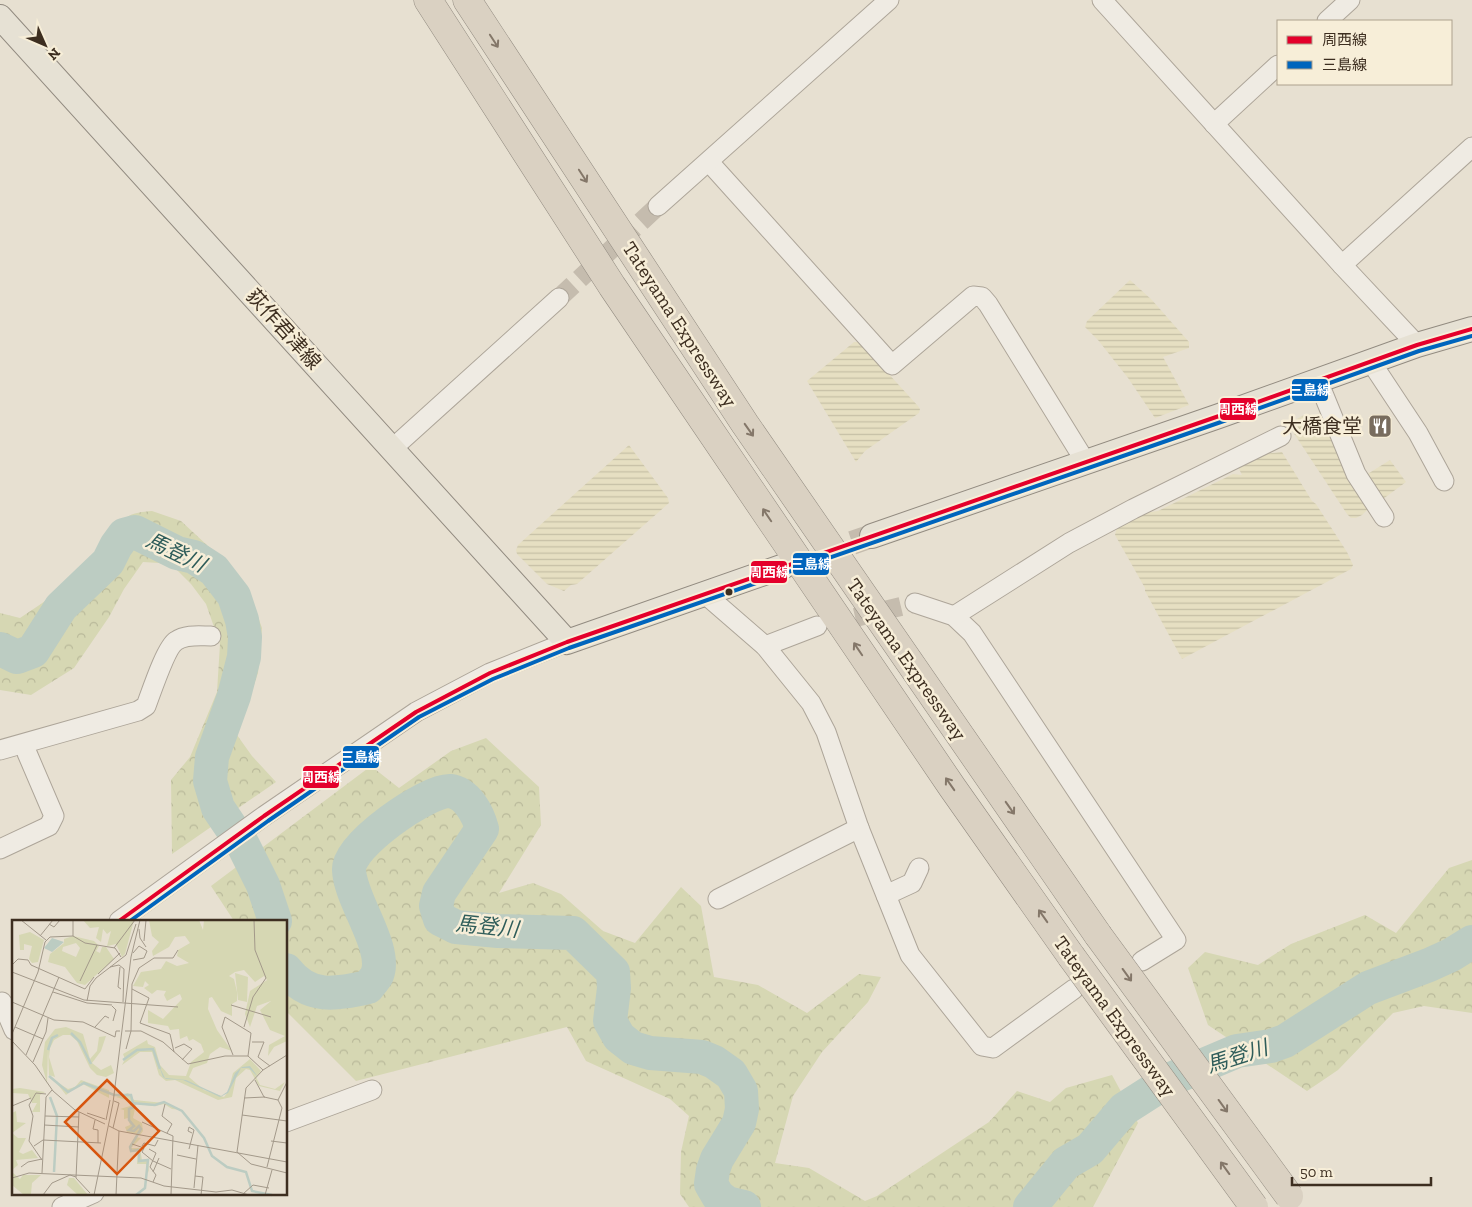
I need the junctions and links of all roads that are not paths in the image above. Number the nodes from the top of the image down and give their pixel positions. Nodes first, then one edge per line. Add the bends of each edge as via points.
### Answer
1 (428, 0) edge
2 (467, 0) edge
3 (889, 0) edge
4 (1102, 0) edge
5 (1350, 0) edge
6 (0, 17) edge
7 (1328, 20) edge
8 (1277, 67) edge
9 (1214, 124) junction
10 (1472, 147) edge
11 (708, 162) junction
12 (658, 206) tunnel mouth
13 (1342, 265) junction
14 (559, 298) tunnel mouth
15 (1472, 329) edge
16 (1417, 345) junction
17 (1370, 362) junction
18 (1318, 381) junction
19 (1281, 436) dead end
20 (393, 448) junction
21 (1085, 461) junction
22 (1444, 481) dead end
23 (1384, 517) dead end
24 (872, 536) tunnel mouth
25 (784, 566) tunnel mouth
26 (705, 594) junction
27 (914, 603) tunnel mouth
28 (954, 616) junction
29 (817, 626) tunnel mouth
30 (211, 636) dead end
31 (567, 642) junction
32 (765, 646) junction
33 (0, 750) edge
34 (27, 753) dead end
35 (859, 828) junction
36 (0, 849) edge
37 (919, 868) dead end
38 (886, 895) junction
39 (718, 899) dead end
40 (120, 920) edge
41 (1142, 961) dead end
42 (1074, 989) dead end
43 (5, 1000) edge
44 (12, 1023) edge
45 (372, 1090) dead end
46 (288, 1121) edge
47 (87, 1195) edge
48 (1293, 1202) edge
49 (62, 1207) edge
50 (1254, 1207) edge

50 -> 1 highway, Tateyama Expressway, bridge via 947,779 612,286
2 -> 48 highway, Tateyama Expressway, bridge via 745,424 1098,935
3 - 11 street
4 - 9 street
5 - 7 street
6 - 20 main road, 荻作君津線
8 - 9 street
9 - 13 street
10 - 13 street
11 - 12 street
11 - 21 street via 892,365 973,296 982,296
13 - 16 street
14 - 20 street
15 - 16 main road
16 - 17 main road
17 - 18 main road
17 - 22 street via 1418,433
18 - 21 main road
18 - 23 street via 1356,474
19 - 28 street via 1069,543
20 - 31 main road, 荻作君津線
21 - 24 main road
25 - 26 main road
26 - 31 main road
26 - 32 street
27 - 28 street
28 - 41 street via 972,633 1176,940
29 - 32 street
30 - 33 street via 188,636 175,641 168,650 146,706 138,711
31 - 40 street via 490,673 416,712
32 - 35 street via 812,703 826,732
34 - 36 street via 54,816 49,826
35 - 38 street
35 - 39 street
37 - 38 street via 912,883
38 - 42 street via 910,955 982,1046 993,1048
43 - 44 street
45 - 46 street
47 - 49 street

